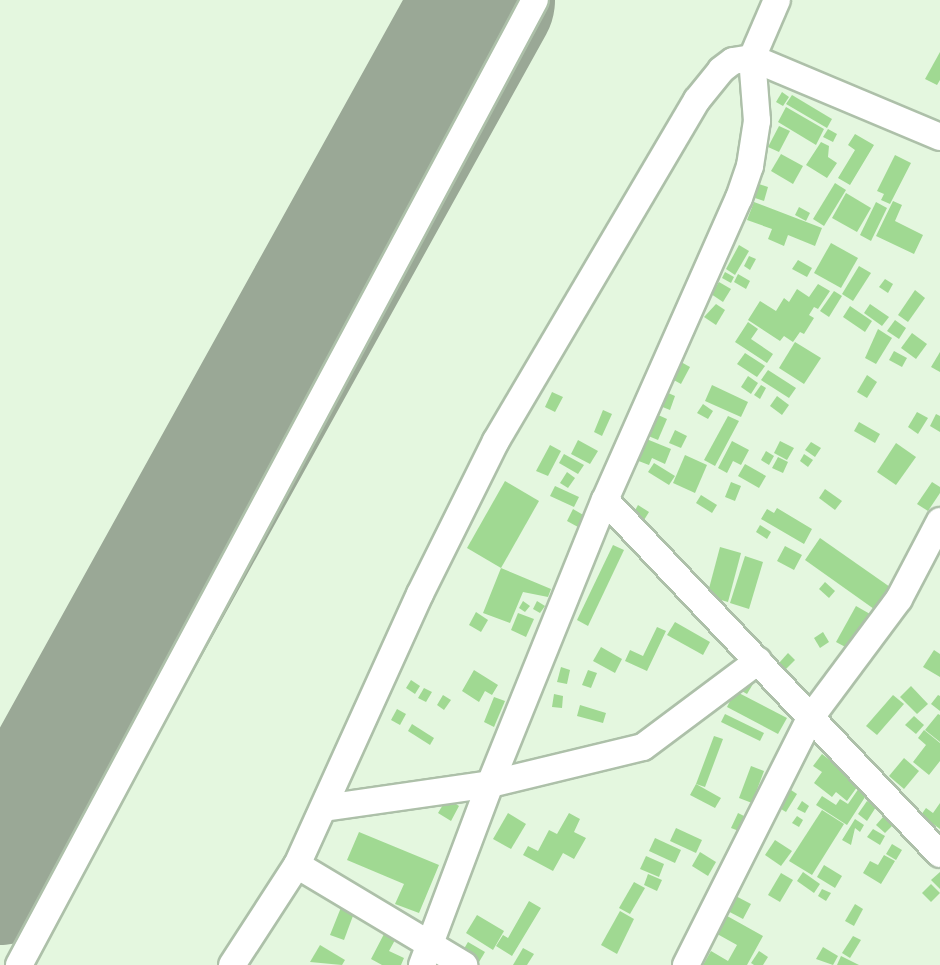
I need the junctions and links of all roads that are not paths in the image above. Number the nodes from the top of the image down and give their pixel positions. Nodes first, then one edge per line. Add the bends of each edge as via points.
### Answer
1 (535, 0) edge
2 (777, 0) edge
3 (752, 58) junction
4 (940, 138) edge
5 (605, 500) junction
6 (940, 521) edge
7 (758, 661) junction
8 (811, 717) junction
9 (490, 784) junction
10 (324, 808) junction
11 (940, 854) edge
12 (297, 865) junction
13 (427, 954) edge
14 (19, 965) edge
15 (232, 965) edge
16 (464, 965) edge
17 (686, 965) edge

1 - 14 street
2 - 3 street
3 - 4 street
3 - 5 street via 757,121 750,166
3 - 10 street via 733,61 721,70 697,100 496,441 420,594
5 - 7 street
5 - 9 street
6 - 8 street via 899,599
7 - 8 street
7 - 9 street via 643,747
8 - 11 street
8 - 17 street
9 - 10 street
9 - 13 street
10 - 12 street
12 - 13 street
12 - 15 street
13 - 16 street

